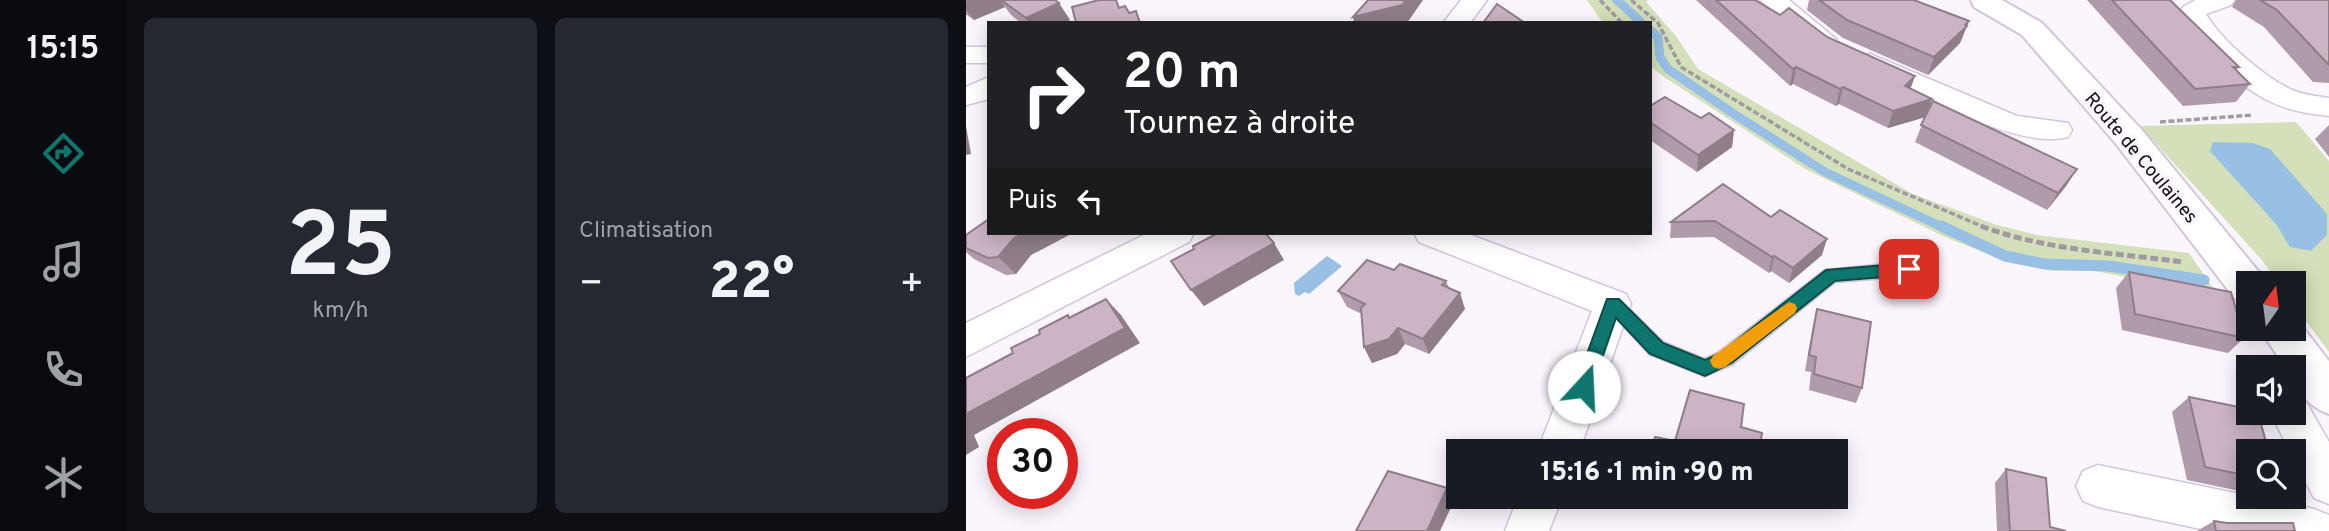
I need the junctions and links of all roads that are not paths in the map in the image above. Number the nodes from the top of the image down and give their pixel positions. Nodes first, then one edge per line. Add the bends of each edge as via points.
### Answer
1 (1474, 0) edge
2 (1773, 0) edge
3 (1983, 0) edge
4 (2222, 0) edge
5 (2030, 10) edge
6 (1458, 21) edge
7 (966, 55) edge
8 (987, 55) edge
9 (987, 88) edge
10 (966, 96) edge
11 (2329, 107) edge
12 (2057, 130) dead end
13 (1173, 235) edge
14 (1436, 235) edge
15 (1909, 269) dead end
16 (2236, 272) edge
17 (1613, 304) junction
18 (966, 341) edge
19 (2290, 341) edge
20 (2329, 395) edge
21 (2298, 425) edge
22 (1563, 439) edge
23 (2329, 482) edge
24 (2098, 486) dead end
25 (1535, 509) edge
26 (1527, 531) edge
27 (2314, 531) edge

1 - 6 street
2 - 12 street via 1833,46 2012,125
3 - 5 street, Route de Coulaines
4 - 11 street via 2192,12 2199,26 2257,83 2295,102
5 - 16 street, Route de Coulaines
7 - 8 street
9 - 10 street
13 - 18 street
14 - 17 street
15 - 17 lane via 1831,275 1726,358 1705,368 1656,348
17 - 22 street
19 - 20 street
21 - 23 street
24 - 27 street
25 - 26 street

